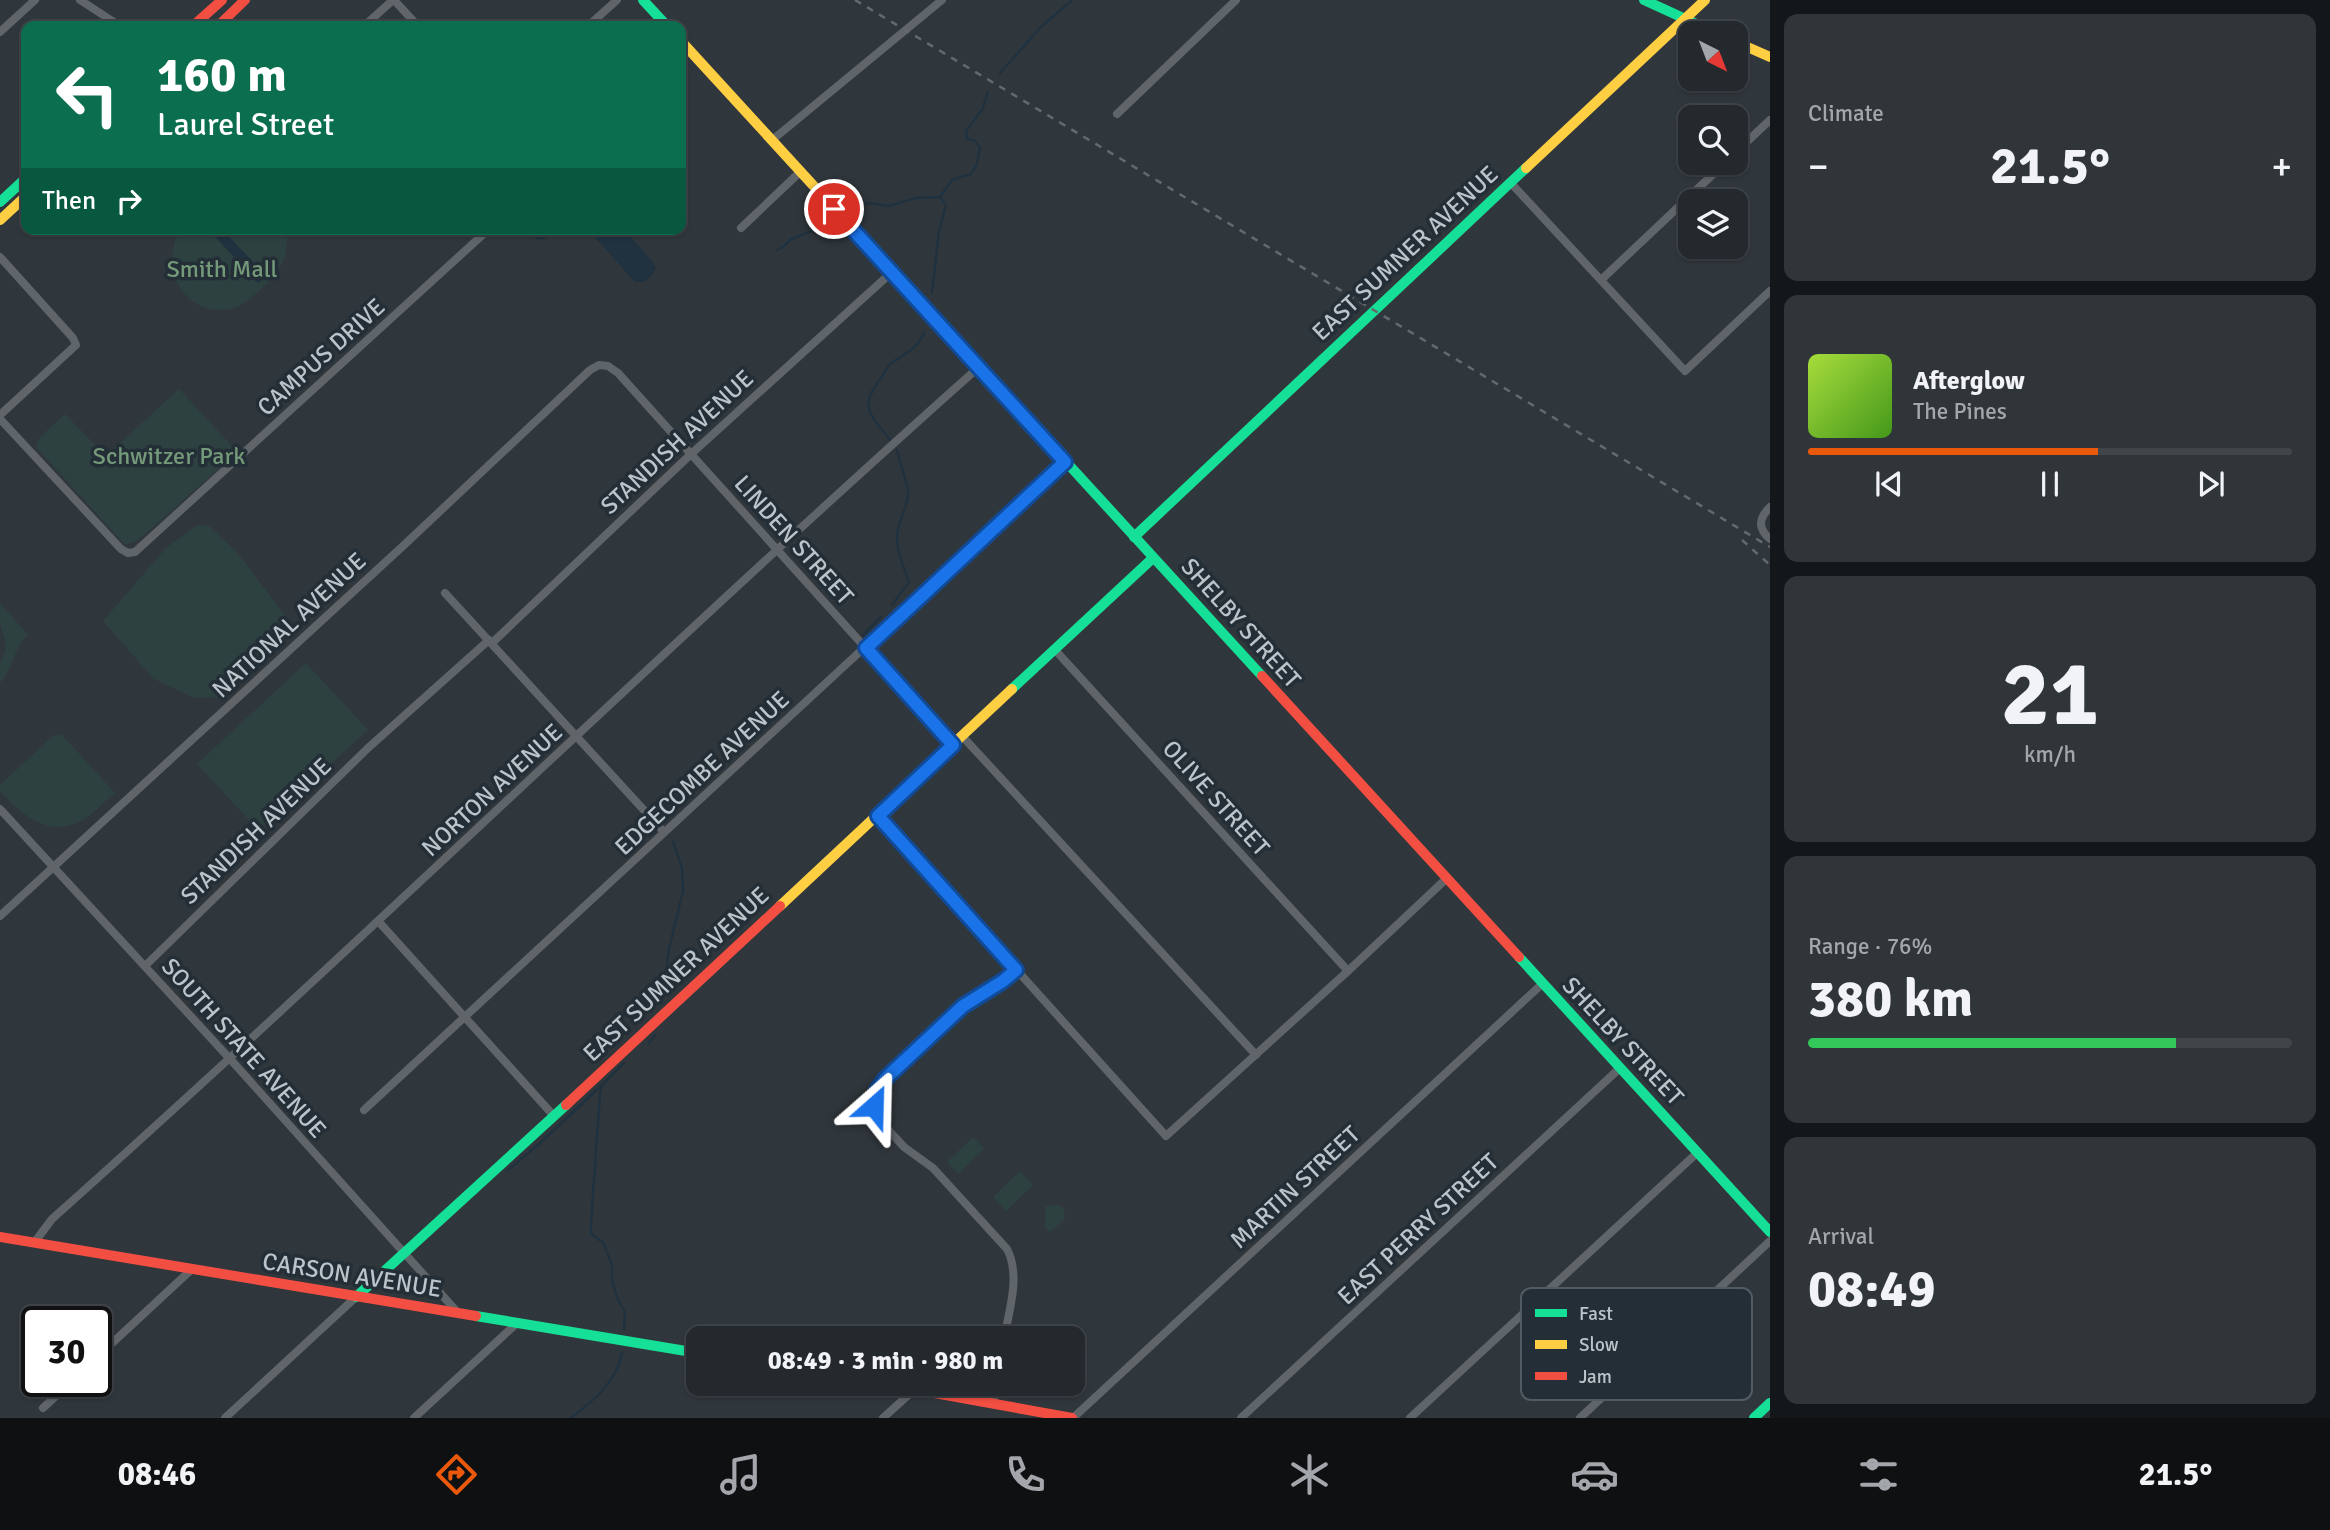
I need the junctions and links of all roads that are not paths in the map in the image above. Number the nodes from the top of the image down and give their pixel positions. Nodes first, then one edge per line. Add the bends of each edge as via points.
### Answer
1 (35, 0) edge
2 (80, 0) edge
3 (222, 0) edge
4 (244, 0) edge
5 (394, 0) edge
6 (617, 0) edge
7 (643, 0) edge
8 (942, 0) edge
9 (1236, 0) edge
10 (1644, 0) edge
11 (1704, 0) edge
12 (1684, 19) junction
13 (112, 21) edge
14 (199, 21) edge
15 (223, 21) edge
16 (370, 21) edge
17 (413, 21) edge
18 (594, 21) edge
19 (662, 21) edge
20 (1689, 21) edge
21 (0, 32) edge
22 (686, 47) edge
23 (1748, 47) edge
24 (1770, 57) edge
25 (1117, 114) dead end
26 (1770, 120) edge
27 (771, 141) junction
28 (1748, 141) edge
29 (800, 172) junction
30 (1712, 175) edge
31 (1510, 182) junction
32 (21, 183) edge
33 (21, 201) edge
34 (0, 202) edge
35 (0, 220) edge
36 (741, 228) dead end
37 (482, 235) edge
38 (0, 257) edge
39 (892, 272) junction
40 (1601, 280) junction
41 (1770, 291) edge
42 (604, 364) joint
43 (979, 367) junction
44 (0, 417) edge
45 (690, 455) junction
46 (1065, 462) junction
47 (1770, 507) edge
48 (1134, 537) junction
49 (1770, 538) edge
50 (778, 551) junction
51 (1153, 558) junction
52 (445, 593) dead end
53 (490, 641) junction
54 (866, 648) junction
55 (1056, 651) junction
56 (576, 736) junction
57 (963, 737) junction
58 (953, 745) junction
59 (0, 809) edge
60 (878, 816) junction
61 (664, 832) junction
62 (54, 868) junction
63 (1446, 879) junction
64 (0, 916) edge
65 (379, 922) junction
66 (145, 967) junction
67 (1016, 970) junction
68 (1348, 971) junction
69 (1542, 984) junction
70 (465, 1018) junction
71 (1256, 1055) junction
72 (231, 1060) junction
73 (1619, 1068) junction
74 (364, 1111) dead end
75 (553, 1115) junction
76 (1698, 1153) junction
77 (1770, 1232) edge
78 (0, 1237) edge
79 (1770, 1241) edge
80 (34, 1242) junction
81 (404, 1253) junction
82 (192, 1269) junction
83 (1551, 1288) edge
84 (1720, 1288) edge
85 (356, 1297) junction
86 (459, 1314) junction
87 (1521, 1316) edge
88 (516, 1324) junction
89 (1006, 1326) edge
90 (112, 1343) edge
91 (686, 1351) edge
92 (907, 1396) edge
93 (957, 1396) edge
94 (994, 1396) edge
95 (55, 1397) edge
96 (1599, 1400) edge
97 (993, 1402) junction
98 (1770, 1403) edge
99 (43, 1408) dead end
100 (225, 1418) edge
101 (414, 1418) edge
102 (883, 1418) edge
103 (1073, 1418) edge
104 (1241, 1418) edge
105 (1410, 1418) edge
106 (1580, 1418) edge
107 (1754, 1418) edge

1 - 21 street
2 - 13 street
3 - 14 main road
4 - 15 main road
5 - 16 street
5 - 17 street
6 - 18 street
7 - 19 main road
8 - 27 street
9 - 25 street
10 - 12 main road
11 - 12 main road, EAST SUMNER AVENUE
12 - 20 main road
12 - 31 main road, EAST SUMNER AVENUE
22 - 27 main road, SHELBY STREET
23 - 24 main road
26 - 28 street
27 - 29 main road, SHELBY STREET
29 - 36 street
29 - 39 main road, SHELBY STREET
30 - 40 street
31 - 40 street
31 - 48 main road, EAST SUMNER AVENUE
32 - 34 main road
33 - 35 main road
37 - 44 street, CAMPUS DRIVE via 135,552 121,549
38 - 44 street via 76,343
39 - 43 main road, SHELBY STREET
39 - 45 street, STANDISH AVENUE
40 - 41 street via 1685,371
42 - 45 street, LINDEN STREET via 618,373
42 - 62 street, NATIONAL AVENUE via 590,370
43 - 46 main road, SHELBY STREET
43 - 50 street, NORTON AVENUE
45 - 50 street, LINDEN STREET
45 - 53 street, STANDISH AVENUE
46 - 48 main road, SHELBY STREET
46 - 54 street, EDGECOMBE AVENUE
47 - 49 street via 1760,524
48 - 51 main road, SHELBY STREET
50 - 54 street, LINDEN STREET
50 - 56 street, NORTON AVENUE
51 - 55 main road, EAST SUMNER AVENUE
51 - 63 main road, SHELBY STREET
52 - 53 street
53 - 56 street
53 - 66 street, STANDISH AVENUE via 368,748
54 - 58 street, LINDEN STREET
54 - 61 street, EDGECOMBE AVENUE
55 - 57 main road, EAST SUMNER AVENUE
55 - 68 street, OLIVE STREET
56 - 61 street
56 - 65 street, NORTON AVENUE
57 - 58 main road, EAST SUMNER AVENUE
57 - 71 street
58 - 60 main road, EAST SUMNER AVENUE
59 - 62 street, SOUTH STATE AVENUE
60 - 67 street
60 - 75 main road, EAST SUMNER AVENUE
61 - 70 street, EDGECOMBE AVENUE
62 - 64 street, NATIONAL AVENUE
62 - 66 street, SOUTH STATE AVENUE
63 - 68 street
63 - 69 main road, SHELBY STREET
65 - 70 street
65 - 72 street, NORTON AVENUE
66 - 72 street, SOUTH STATE AVENUE
67 - 71 street via 1166,1136
67 - 89 street via 963,1006 885,1079 877,1090 875,1110 904,1147 933,1168 1003,1242 1014,1275
68 - 71 street
69 - 73 main road, SHELBY STREET
69 - 103 street, MARTIN STREET
70 - 74 street, EDGECOMBE AVENUE
70 - 75 street
72 - 80 street, NORTON AVENUE via 52,1219
72 - 81 street, SOUTH STATE AVENUE
73 - 76 main road, SHELBY STREET
73 - 104 street, EAST PERRY STREET
75 - 81 main road, EAST SUMNER AVENUE
76 - 77 main road, SHELBY STREET
76 - 83 street
78 - 80 main road, CARSON AVENUE
79 - 84 street
80 - 82 main road, CARSON AVENUE
81 - 85 main road, EAST SUMNER AVENUE
81 - 86 street, SOUTH STATE AVENUE
82 - 85 main road, CARSON AVENUE
82 - 90 street
85 - 86 main road, CARSON AVENUE
85 - 100 street, EAST SUMNER AVENUE
86 - 88 main road, CARSON AVENUE
87 - 105 street
88 - 91 main road, CARSON AVENUE
88 - 101 street
92 - 102 street
93 - 97 main road
94 - 97 street
95 - 99 street
96 - 106 street
97 - 103 main road
98 - 107 main road

